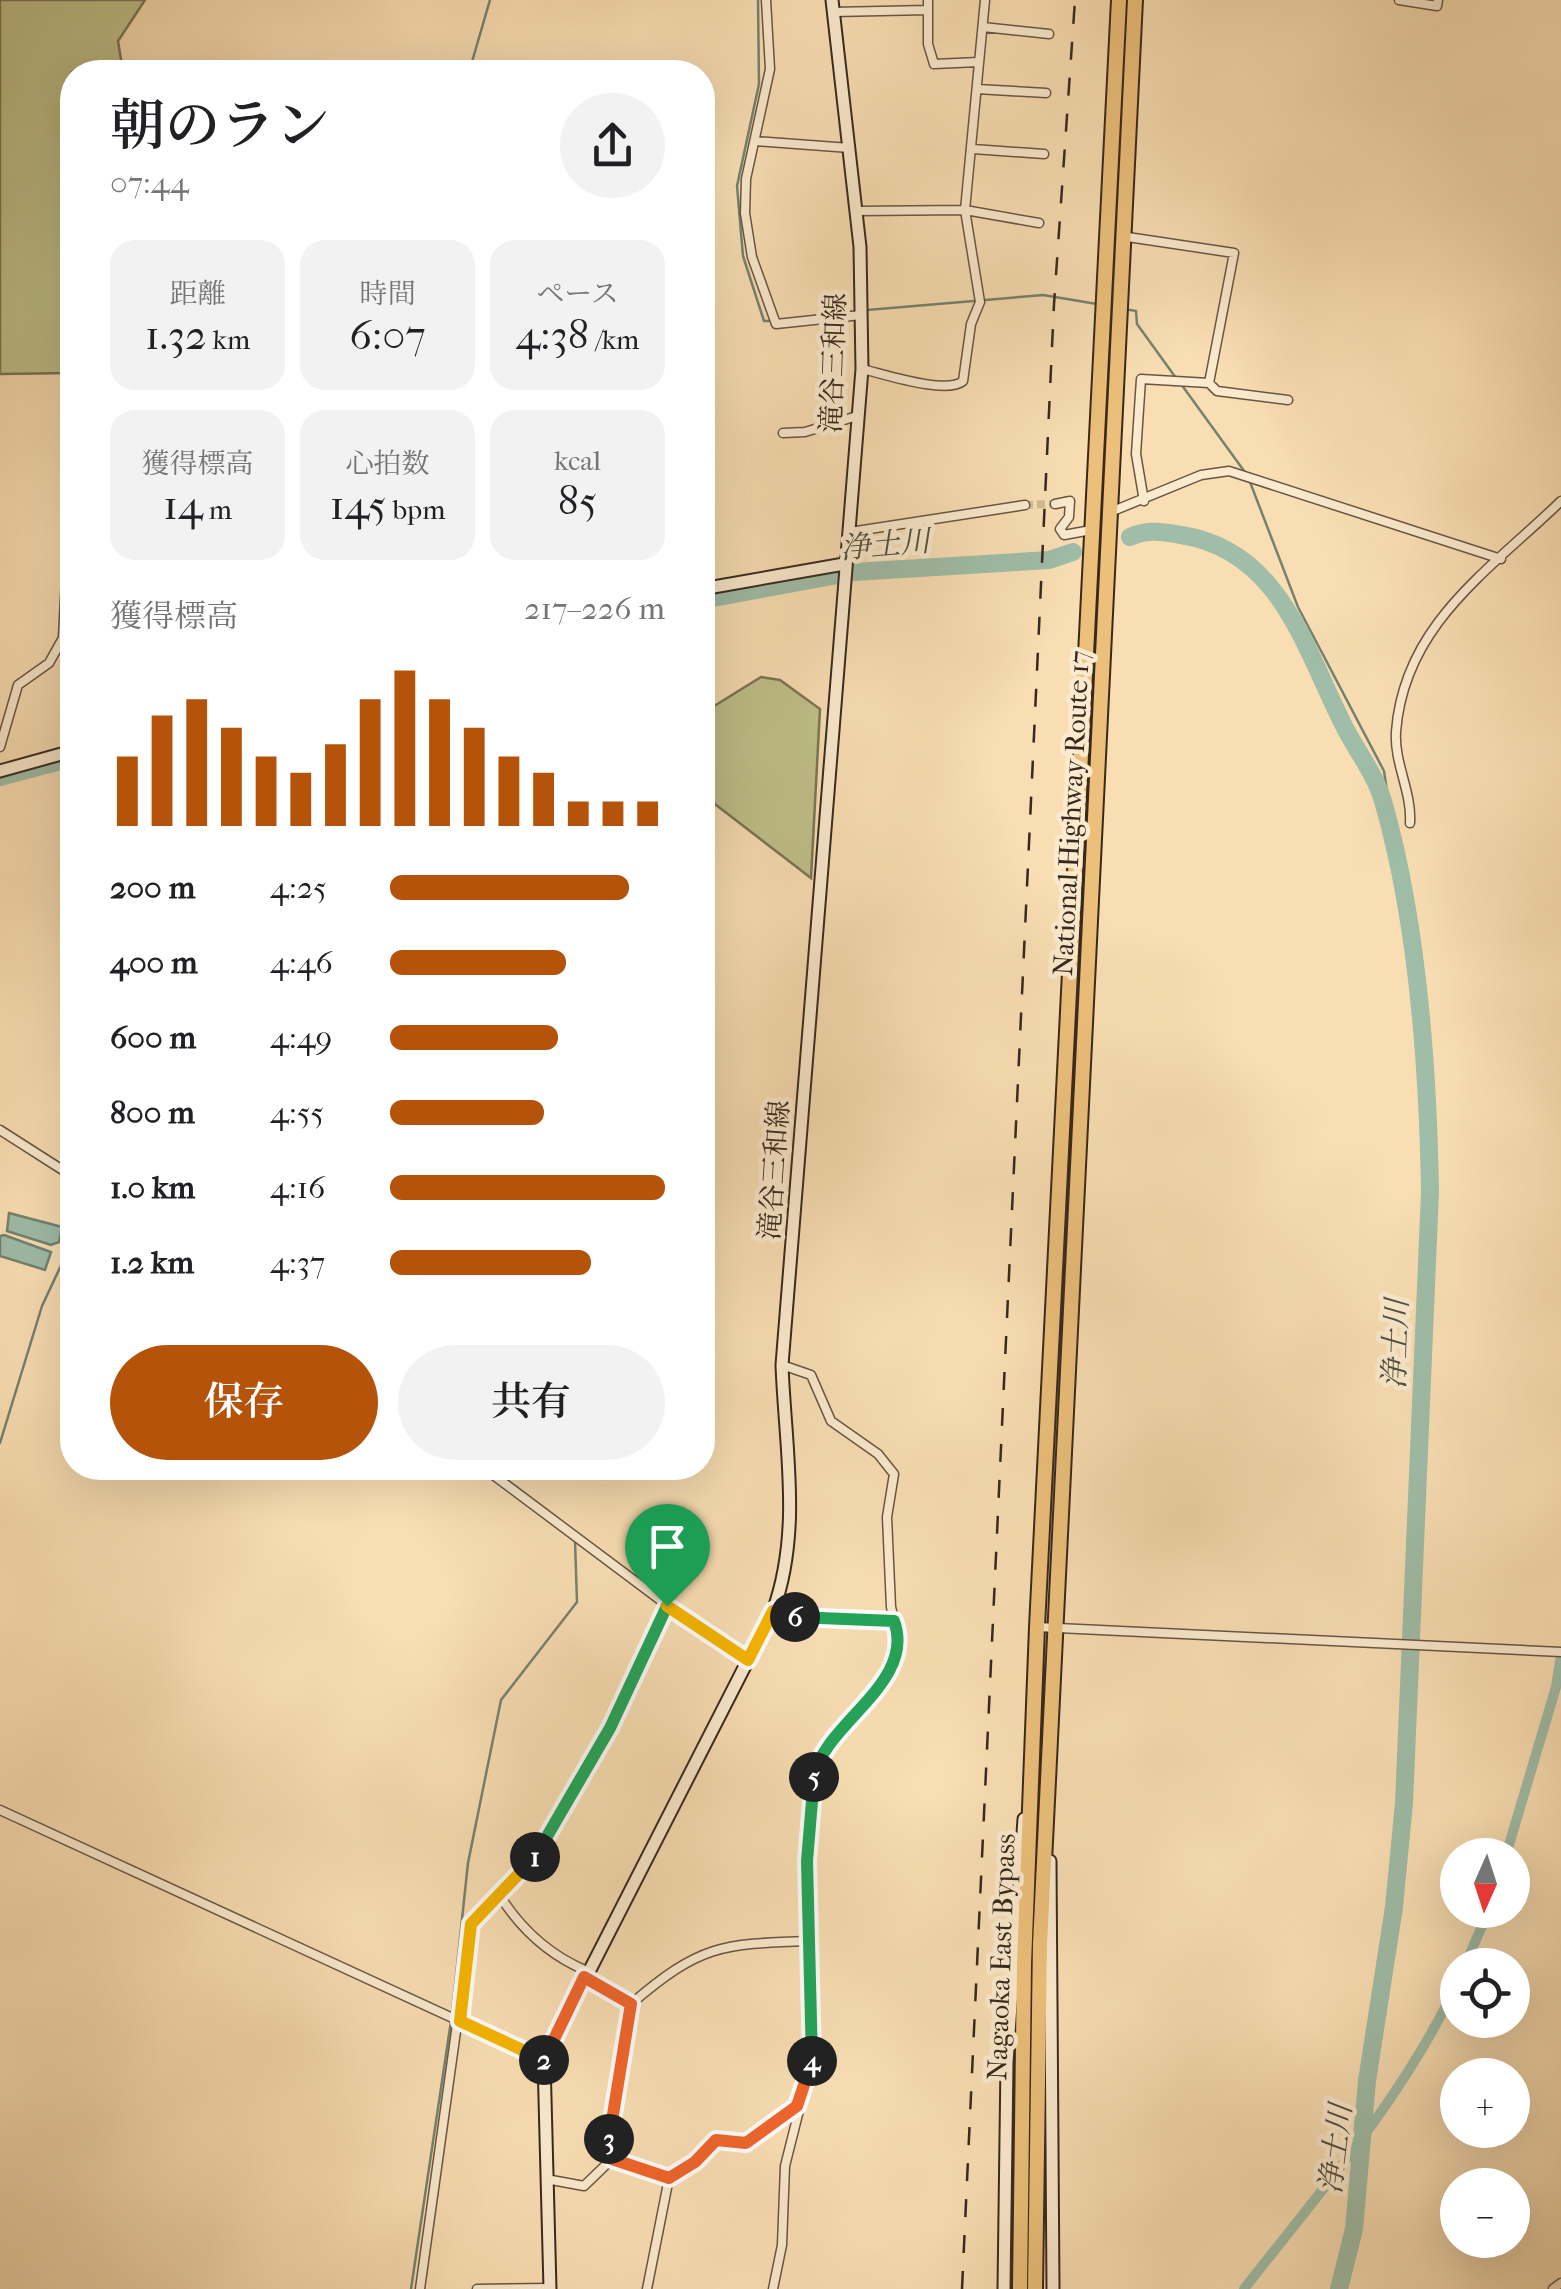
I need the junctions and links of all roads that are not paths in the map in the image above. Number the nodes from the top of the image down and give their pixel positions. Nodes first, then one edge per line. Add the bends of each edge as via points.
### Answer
1 (766, 0) edge
2 (986, 0) edge
3 (1118, 0) edge
4 (1135, 0) edge
5 (1398, 0) edge
6 (1438, 0) edge
7 (928, 5) edge
8 (832, 6) edge
9 (982, 27) junction
10 (1049, 34) dead end
11 (979, 62) junction
12 (977, 88) junction
13 (1046, 92) dead end
14 (755, 142) junction
15 (852, 148) junction
16 (973, 149) junction
17 (1044, 154) dead end
18 (965, 210) junction
19 (857, 211) junction
20 (1039, 223) dead end
21 (1121, 236) junction
22 (862, 315) junction
23 (862, 369) junction
24 (1116, 376) junction
25 (1141, 380) junction
26 (1209, 383) junction
27 (1288, 400) dead end
28 (858, 416) junction
29 (783, 433) dead end
30 (1144, 501) junction
31 (1561, 501) edge
32 (1055, 504) dead end
33 (1025, 506) tunnel mouth
34 (1107, 513) junction
35 (1091, 530) junction
36 (850, 532) junction
37 (1502, 559) junction
38 (844, 564) junction
39 (715, 588) edge
40 (60, 643) edge
41 (0, 747) edge
42 (60, 754) edge
43 (0, 772) edge
44 (1410, 823) dead end
45 (0, 1130) edge
46 (60, 1168) edge
47 (782, 1364) junction
48 (500, 1480) edge
49 (667, 1606) junction
50 (773, 1611) junction
51 (894, 1621) junction
52 (1037, 1627) junction
53 (1056, 1628) junction
54 (1556, 1651) edge
55 (748, 1660) junction
56 (1032, 1770) junction
57 (1048, 1791) junction
58 (0, 1810) edge
59 (500, 1896) junction
60 (809, 1941) junction
61 (585, 1974) junction
62 (631, 2004) junction
63 (454, 2019) junction
64 (544, 2060) junction
65 (1029, 2100) junction
66 (797, 2106) junction
67 (612, 2159) junction
68 (669, 2178) junction
69 (546, 2179) junction
70 (1561, 2283) edge
71 (550, 2288) edge
72 (420, 2289) edge
73 (477, 2289) edge
74 (647, 2289) edge
75 (773, 2289) edge
76 (1004, 2289) edge
77 (1020, 2289) edge
78 (1035, 2289) edge
79 (1052, 2289) edge
80 (1553, 2289) edge

1 - 14 street via 770,68
2 - 9 street
3 - 35 highway, National Highway Route 17
4 - 21 highway, National Highway Route 17
5 - 6 street via 1437,6
7 - 8 street
7 - 11 street via 934,64
8 - 15 main road, 滝谷三和線
9 - 10 street
9 - 11 street
11 - 12 street
12 - 13 street
12 - 16 street
14 - 15 street
14 - 22 street via 745,213 774,322
15 - 19 main road, 滝谷三和線
16 - 17 street
16 - 18 street
18 - 19 street
18 - 20 street
18 - 23 street via 980,302 962,384 937,386
19 - 22 main road, 滝谷三和線
21 - 24 highway, National Highway Route 17
21 - 26 street via 1234,252
22 - 23 main road, 滝谷三和線
23 - 28 main road, 滝谷三和線
24 - 25 street
24 - 34 highway, National Highway Route 17
25 - 26 street
25 - 30 street via 1136,454
26 - 27 street via 1216,391
28 - 29 street
28 - 36 main road, 滝谷三和線
30 - 34 street
30 - 37 street via 1201,475 1240,473
31 - 37 street
32 - 35 street via 1070,502 1060,529 1064,535
33 - 36 street
34 - 53 highway, National Highway Route 17
35 - 52 highway, National Highway Route 17
36 - 38 main road, 滝谷三和線
37 - 44 street via 1439,617 1414,659 1396,734
38 - 39 main road
38 - 47 main road, 滝谷三和線
40 - 41 street via 49,663 18,686
42 - 43 main road
45 - 46 street
47 - 50 main road, 滝谷三和線 via 790,1526
47 - 51 street via 812,1375 831,1421 878,1454 894,1474 887,1517
48 - 49 street
49 - 55 street
49 - 59 street via 610,1728 532,1862
50 - 51 street via 830,1621
50 - 55 main road, 滝谷三和線
51 - 60 street via 898,1642 884,1677 816,1763 809,1812
52 - 53 street
52 - 56 highway, Nagaoka East Bypass
53 - 54 street
53 - 57 highway, Nagaoka East Bypass
55 - 61 main road, 滝谷三和線
56 - 65 highway, Nagaoka East Bypass
56 - 76 main road via 1012,1962
57 - 65 highway, Nagaoka East Bypass
57 - 79 main road
58 - 63 street
59 - 61 street via 518,1922
59 - 63 street via 471,1924
60 - 62 street via 706,1952 673,1968
60 - 66 street via 813,2055
61 - 62 street
61 - 64 main road, 滝谷三和線
62 - 67 street via 611,2120
63 - 64 street
63 - 72 street
64 - 69 main road, 滝谷三和線
65 - 77 highway, Nagaoka East Bypass
65 - 78 highway, Nagaoka East Bypass
66 - 68 street via 746,2143 716,2140
66 - 75 street
67 - 68 street
67 - 69 street via 584,2186
68 - 74 street
69 - 71 main road, 滝谷三和線
70 - 80 street
71 - 73 street

